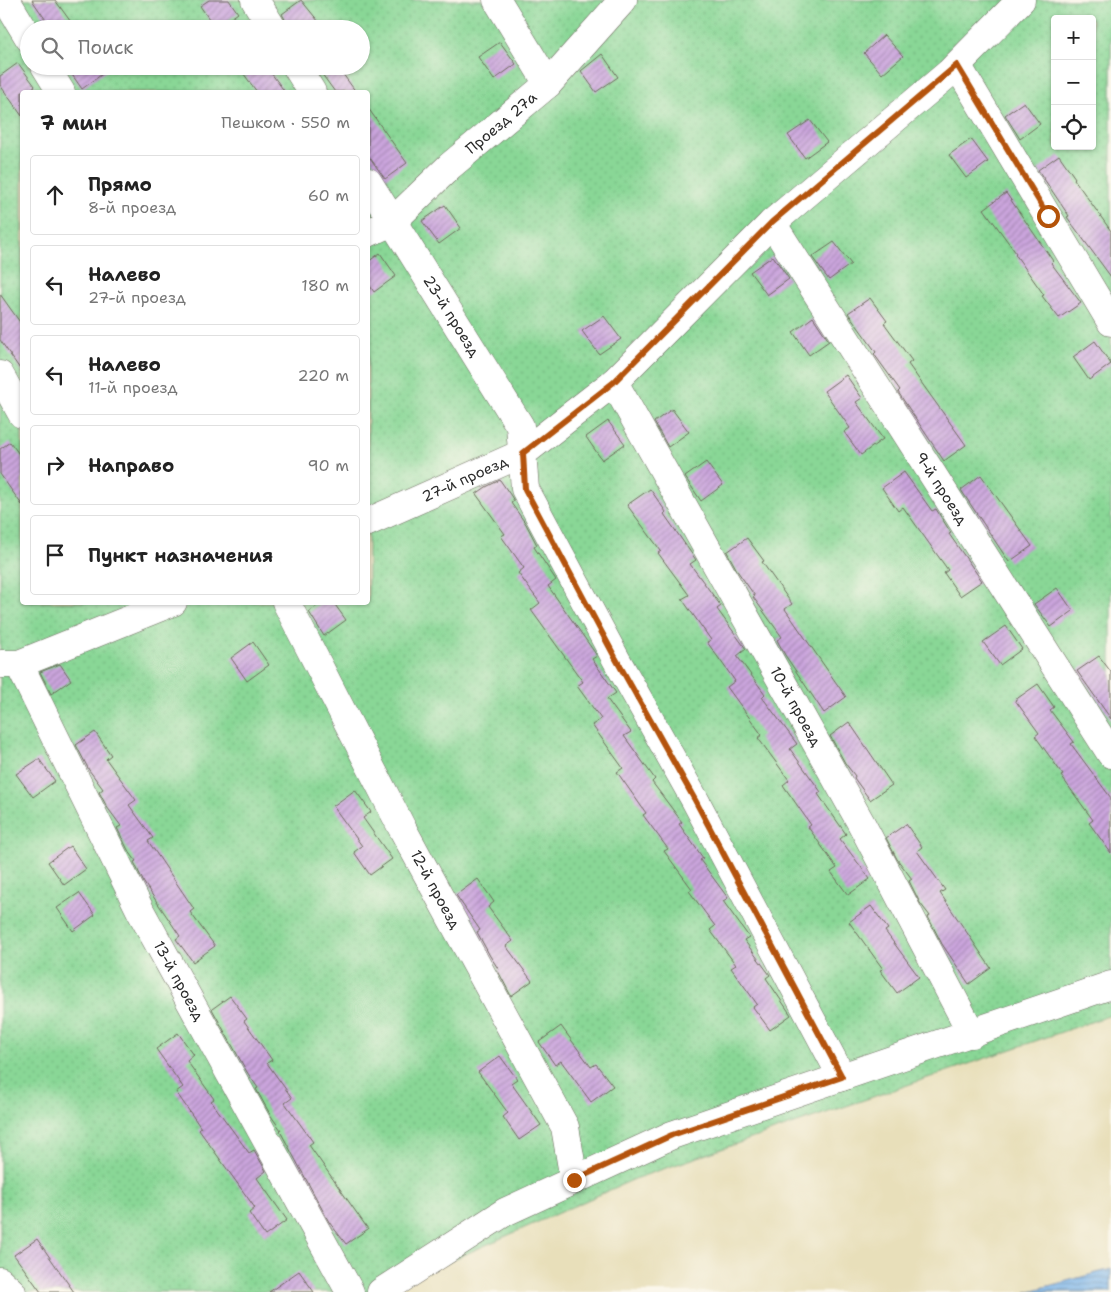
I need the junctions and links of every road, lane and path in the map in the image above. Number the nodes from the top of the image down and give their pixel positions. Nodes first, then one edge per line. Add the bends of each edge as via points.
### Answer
1 (6, 0) edge
2 (255, 0) edge
3 (497, 0) edge
4 (623, 0) edge
5 (1021, 0) edge
6 (267, 20) edge
7 (20, 23) edge
8 (957, 65) junction
9 (51, 75) edge
10 (302, 75) edge
11 (548, 84) junction
12 (60, 90) edge
13 (311, 90) edge
14 (370, 185) edge
15 (392, 222) junction
16 (772, 222) junction
17 (370, 232) edge
18 (1111, 322) edge
19 (614, 382) junction
20 (523, 453) junction
21 (370, 521) edge
22 (157, 605) edge
23 (288, 605) edge
24 (124, 611) edge
25 (10, 664) edge
26 (1111, 754) edge
27 (1111, 985) edge
28 (972, 1034) junction
29 (842, 1077) junction
30 (574, 1180) junction
31 (0, 1281) edge
32 (12, 1292) edge
33 (350, 1292) edge
34 (381, 1292) edge

1 - 7 street
2 - 6 street
3 - 11 street
4 - 11 street, Проезд 27а
5 - 8 street, 27-й проезд
8 - 16 street, 27-й проезд
8 - 18 street
9 - 12 street
10 - 13 street
11 - 15 street, Проезд 27а via 450,166
14 - 15 street, 23-й проезд
15 - 17 street, Проезд 27а
15 - 20 street, 23-й проезд via 520,426
16 - 19 street, 27-й проезд
16 - 26 street, 9-й проезд
19 - 20 street, 27-й проезд
19 - 28 street, 10-й проезд via 861,823
20 - 21 street, 27-й проезд
20 - 29 street, 23-й проезд via 525,489
22 - 24 street
23 - 30 street, 12-й проезд via 402,828 565,1127
24 - 25 street
25 - 33 street, 13-й проезд via 141,912
27 - 28 street
28 - 29 street
29 - 30 street via 672,1135
30 - 34 street via 505,1212
31 - 32 street

